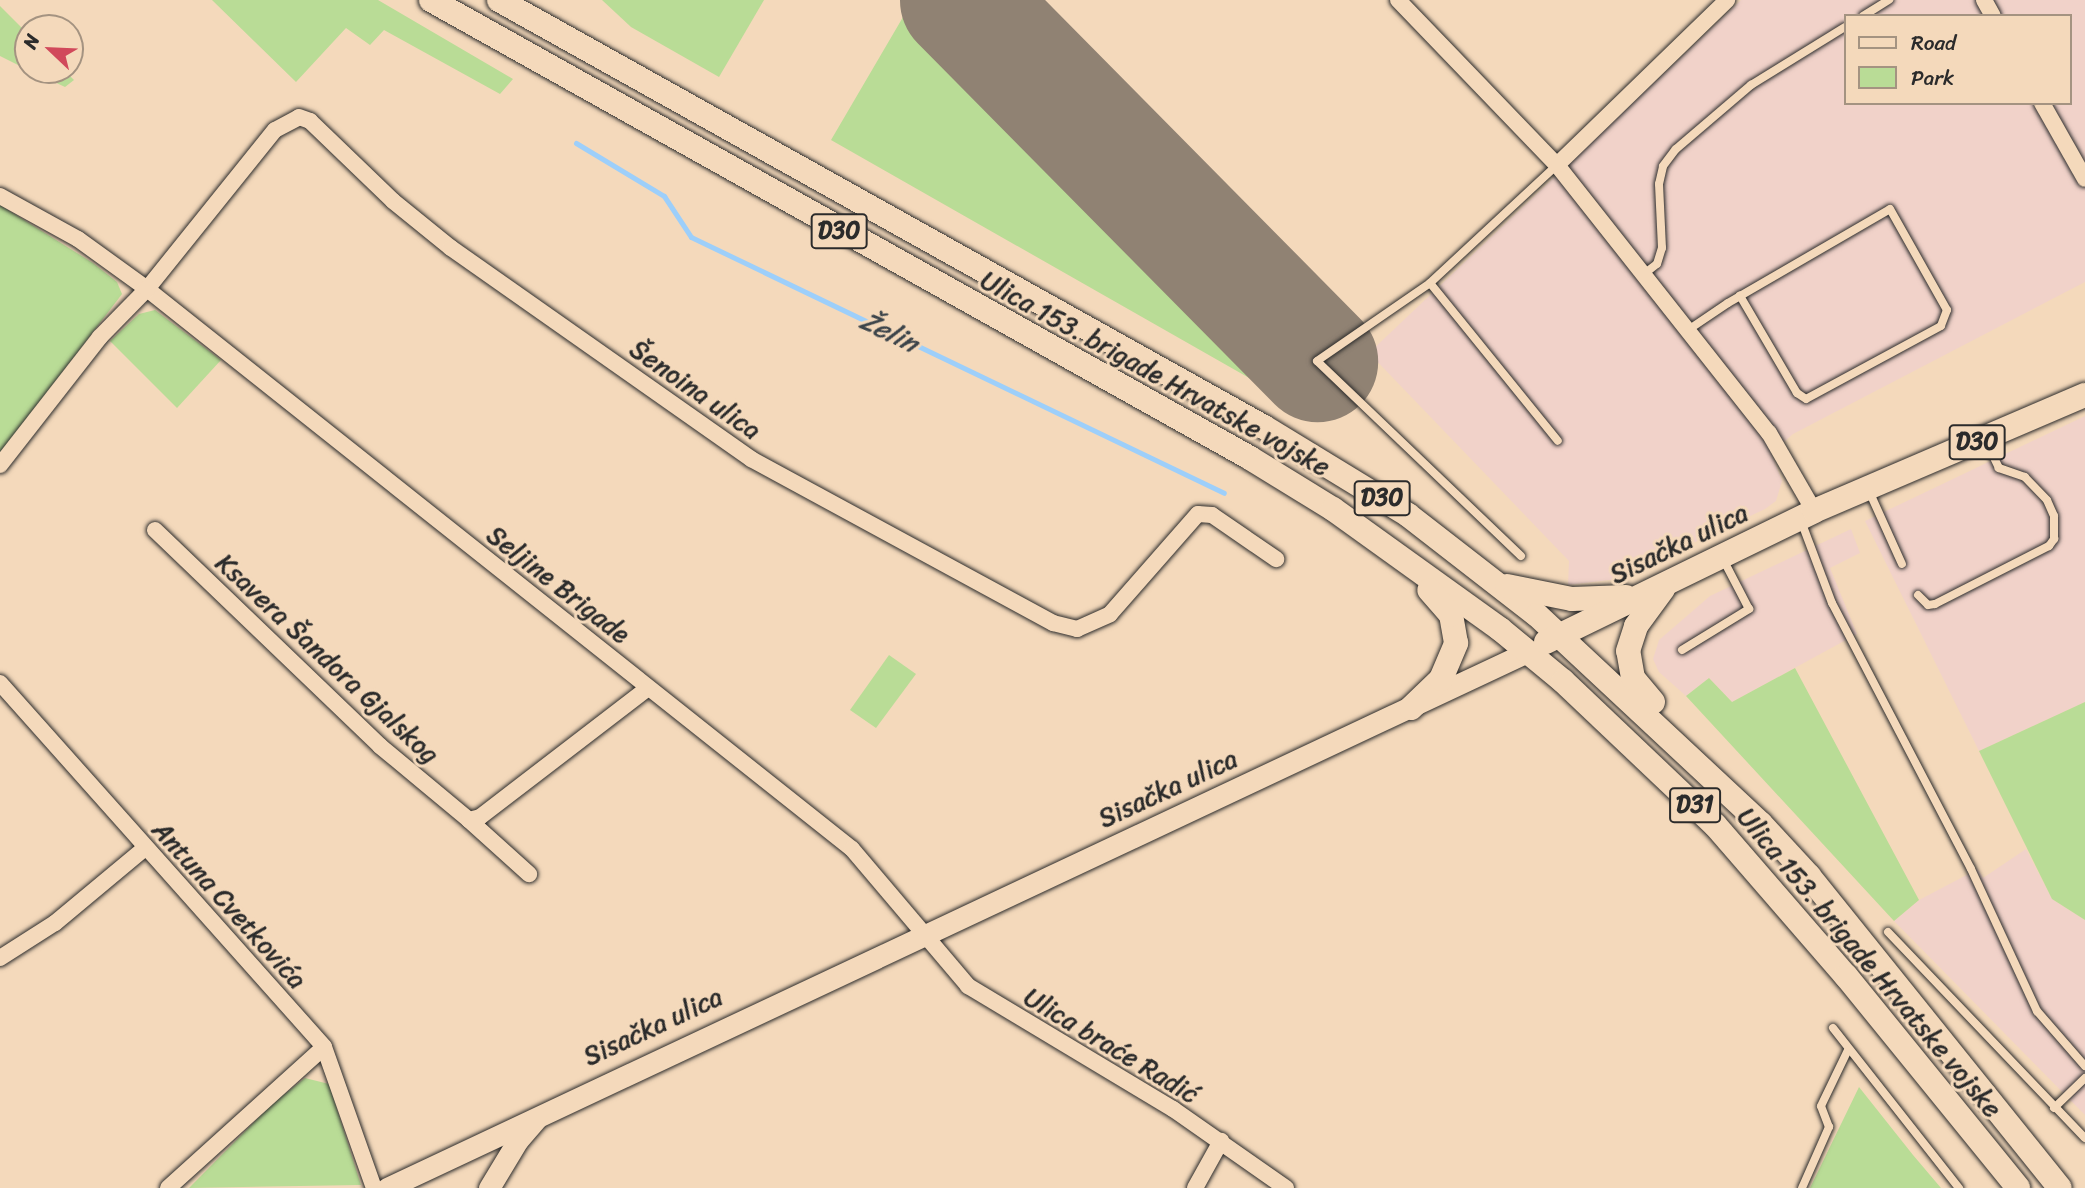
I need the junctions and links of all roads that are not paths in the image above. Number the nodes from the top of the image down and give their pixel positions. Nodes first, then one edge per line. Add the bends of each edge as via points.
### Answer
1 (431, 0) edge
2 (499, 0) edge
3 (1398, 0) edge
4 (1727, 0) edge
5 (1889, 0) edge
6 (1866, 14) edge
7 (1843, 28) edge
8 (2043, 105) edge
9 (1557, 164) junction
10 (2085, 179) edge
11 (0, 197) edge
12 (1644, 274) junction
13 (1430, 283) junction
14 (147, 289) junction
15 (1740, 296) junction
16 (1688, 330) junction
17 (2085, 396) edge
18 (1985, 438) junction
19 (1558, 441) dead end
20 (0, 465) edge
21 (1868, 488) junction
22 (1807, 515) junction
23 (155, 530) dead end
24 (1521, 556) dead end
25 (1721, 557) junction
26 (1276, 559) dead end
27 (1410, 564) junction
28 (1902, 564) dead end
29 (1491, 581) junction
30 (1670, 582) junction
31 (1918, 595) dead end
32 (1641, 596) junction
33 (1559, 636) junction
34 (1682, 650) dead end
35 (1527, 652) junction
36 (0, 683) edge
37 (648, 688) junction
38 (1411, 708) junction
39 (1674, 738) junction
40 (469, 820) junction
41 (145, 848) junction
42 (529, 873) dead end
43 (1888, 932) dead end
44 (924, 934) junction
45 (0, 958) edge
46 (1833, 1028) dead end
47 (324, 1047) junction
48 (1848, 1050) junction
49 (2085, 1066) edge
50 (2085, 1078) edge
51 (2054, 1108) junction
52 (543, 1113) junction
53 (2085, 1138) edge
54 (1220, 1141) junction
55 (460, 1150) junction
56 (489, 1187) edge
57 (168, 1188) edge
58 (374, 1188) edge
59 (387, 1188) edge
60 (1195, 1188) edge
61 (1286, 1188) edge
62 (1802, 1188) edge
63 (1959, 1188) edge
64 (2018, 1188) edge
65 (2060, 1188) edge

1 - 27 main road, Ulica 153. brigade Hrvatske vojske / D30 via 1250,458
2 - 29 main road, Ulica 153. brigade Hrvatske vojske / D30 via 1344,473 1408,515
3 - 9 street
4 - 9 street
5 - 6 lane
7 - 12 lane via 1751,85 1676,149 1663,166 1659,184 1661,248 1657,264
8 - 10 street
9 - 12 street
9 - 13 lane
11 - 14 street, Seljine Brigade via 78,239
12 - 16 street
13 - 19 lane
13 - 24 lane via 1317,361
14 - 20 street via 100,337
14 - 26 street, Šenoina ulica via 275,130 292,118 306,118 430,232 751,459 1053,623 1077,629 1110,614 1198,514 1212,515
14 - 37 street, Seljine Brigade
15 - 15 lane via 1890,209 1947,310 1941,326 1806,399 1797,393
15 - 16 lane
16 - 22 street via 1782,451
17 - 18 main road, Sisačka ulica / D30
18 - 21 main road, Sisačka ulica / D30
18 - 31 lane via 1999,468 2025,477 2047,500 2054,516 2054,538 2049,546 1935,604 1928,605
21 - 22 main road, Sisačka ulica / D30
21 - 28 lane
22 - 25 main road, Sisačka ulica / D30
22 - 49 lane via 1832,603 1971,869 2037,1011
23 - 40 street, Ksavera Šandora Gjalskog via 380,746
25 - 30 main road, Sisačka ulica / D30
25 - 34 lane via 1749,609
27 - 35 main road, Ulica 153. brigade Hrvatske vojske / D30
27 - 38 main road via 1451,615 1456,628 1448,669
29 - 32 main road via 1572,599
29 - 33 main road, Ulica 153. brigade Hrvatske vojske / D31
30 - 32 main road, Sisačka ulica / D30
30 - 39 main road via 1636,626 1628,665 1636,684 1667,720
32 - 33 main road, Sisačka ulica / D30
33 - 35 main road, Sisačka ulica / D30
33 - 39 main road, Ulica 153. brigade Hrvatske vojske / D31
35 - 38 main road, Sisačka ulica
35 - 64 main road, Ulica 153. brigade Hrvatske vojske / D31 via 1724,834
36 - 41 street, Antuna Cvetkovića
37 - 40 street via 480,817
37 - 44 street, Seljine Brigade via 852,849
38 - 44 main road, Sisačka ulica
39 - 65 main road, Ulica 153. brigade Hrvatske vojske / D31 via 1809,876
40 - 42 street, Ksavera Šandora Gjalskog
41 - 45 street via 55,923
41 - 47 street, Antuna Cvetkovića
43 - 51 lane
44 - 52 main road, Sisačka ulica
44 - 54 street, Ulica braće Radić via 946,964 988,1001 1127,1080
46 - 48 lane
47 - 57 street
47 - 58 street, Antuna Cvetkovića
48 - 62 lane via 1821,1106 1829,1127
48 - 63 lane
50 - 51 lane
51 - 53 lane
52 - 55 main road, Sisačka ulica
52 - 56 main road via 518,1140
54 - 60 street
54 - 61 street, Ulica braće Radić
55 - 56 main road via 485,1162
55 - 59 main road, Sisačka ulica

